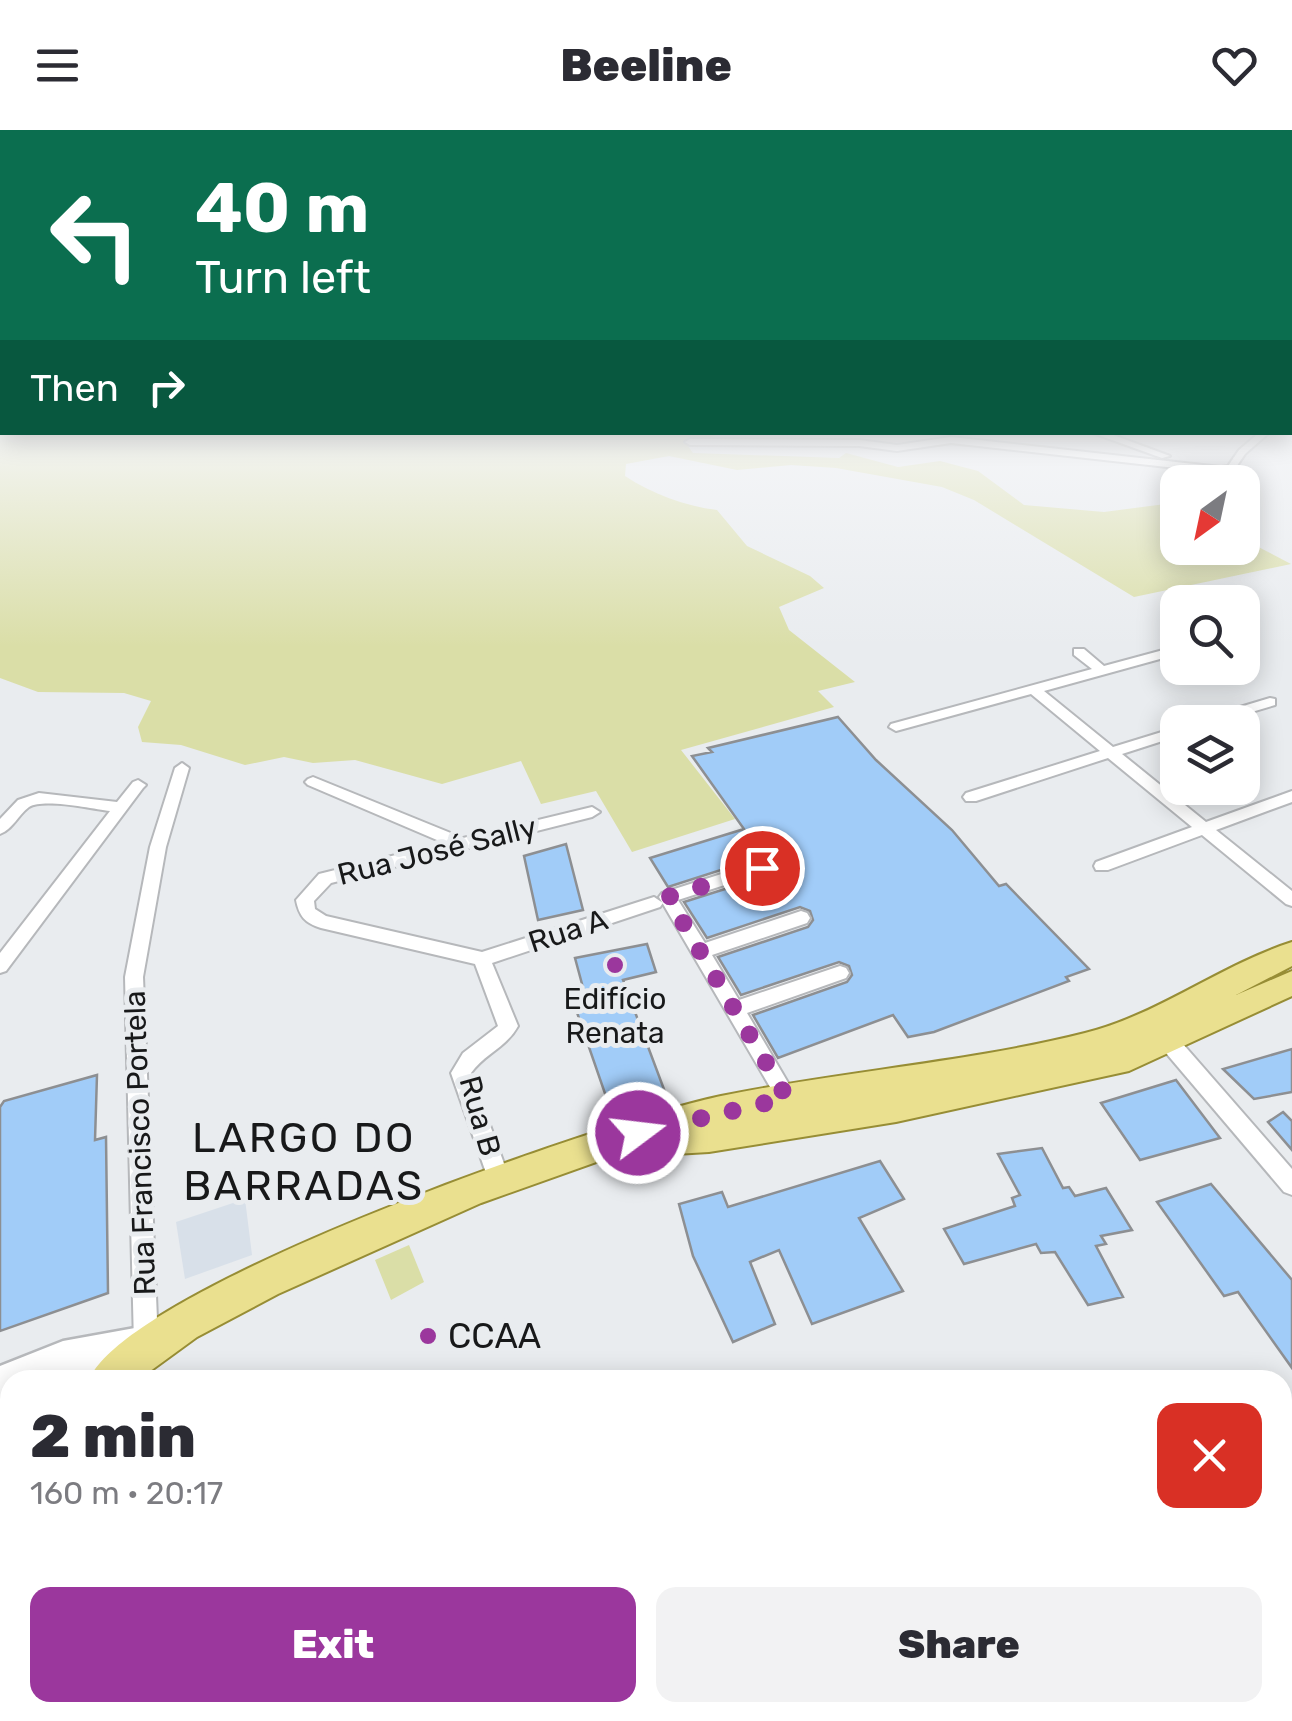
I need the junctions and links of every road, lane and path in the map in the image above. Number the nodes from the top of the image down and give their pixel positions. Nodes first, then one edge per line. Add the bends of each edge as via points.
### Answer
1 (1078, 652) dead end
2 (1160, 655) edge
3 (1102, 671) junction
4 (1033, 689) junction
5 (1270, 702) dead end
6 (1260, 705) edge
7 (896, 727) dead end
8 (1160, 737) edge
9 (1113, 752) junction
10 (182, 768) dead end
11 (313, 782) dead end
12 (138, 785) dead end
13 (1292, 796) edge
14 (971, 797) dead end
15 (119, 807) junction
16 (592, 812) dead end
17 (1204, 828) junction
18 (0, 829) edge
19 (462, 844) junction
20 (1102, 866) dead end
21 (762, 868) dead end
22 (1292, 900) edge
23 (654, 903) dead end
24 (802, 918) dead end
25 (702, 951) junction
26 (1292, 953) edge
27 (482, 959) junction
28 (0, 966) edge
29 (840, 973) dead end
30 (1292, 983) edge
31 (736, 1009) junction
32 (1161, 1033) junction
33 (787, 1098) junction
34 (607, 1141) junction
35 (498, 1180) junction
36 (1292, 1186) edge
37 (146, 1344) junction
38 (35, 1370) edge
39 (119, 1370) edge

1 - 3 street
2 - 3 street
3 - 4 street
4 - 7 street
4 - 9 street
5 - 6 street
8 - 9 street
9 - 14 street
9 - 17 street
10 - 37 street, Rua Francisco Portela via 158,847 134,977
11 - 19 street
12 - 15 street
13 - 17 street
15 - 18 street via 39,798
15 - 28 street
16 - 19 street, Rua José Sally
17 - 20 street
17 - 22 street
19 - 27 street, Rua José Sally via 325,878 305,900 307,912
21 - 25 street via 668,897
23 - 27 street, Rua A
24 - 25 street
25 - 31 street
26 - 32 main road
27 - 35 street, Rua B via 508,1026 504,1036 468,1058 461,1073
29 - 31 street
30 - 32 main road
31 - 33 street
32 - 33 main road
32 - 34 main road via 1114,1062 896,1108 709,1137
32 - 36 street
33 - 34 main road
34 - 35 main road
35 - 37 main road via 205,1309
37 - 38 main road
37 - 39 main road

